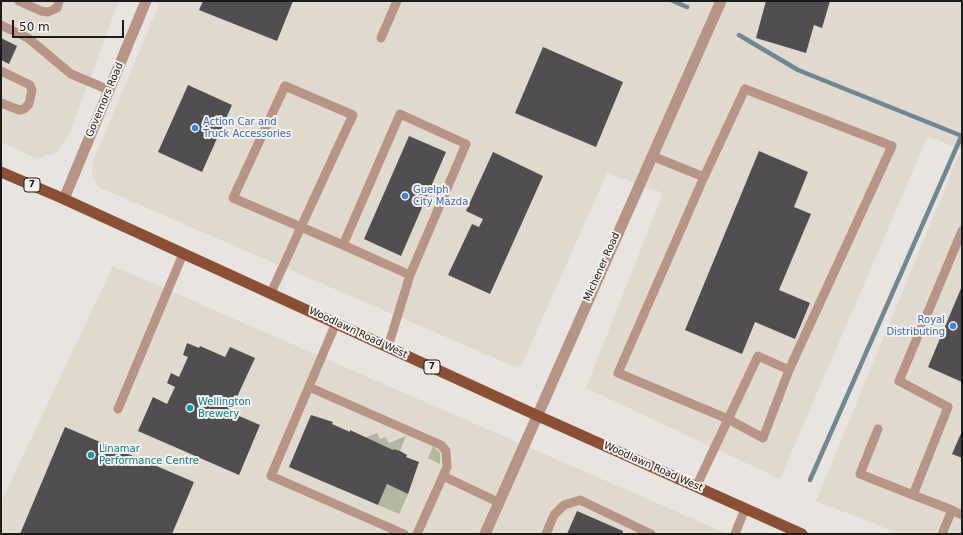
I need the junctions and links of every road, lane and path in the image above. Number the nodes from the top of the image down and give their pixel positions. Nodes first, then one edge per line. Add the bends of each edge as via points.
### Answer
1 (19, 1) edge
2 (59, 1) edge
3 (146, 1) edge
4 (397, 1) edge
5 (721, 1) edge
6 (1, 25) edge
7 (381, 38) dead end
8 (1, 71) edge
9 (109, 90) junction
10 (1, 103) edge
11 (652, 156) junction
12 (1, 172) edge
13 (704, 177) junction
14 (64, 199) junction
15 (301, 227) junction
16 (962, 231) edge
17 (343, 245) junction
18 (184, 254) junction
19 (410, 275) junction
20 (271, 293) junction
21 (336, 323) junction
22 (388, 347) junction
23 (789, 370) junction
24 (309, 387) junction
25 (118, 409) dead end
26 (536, 415) junction
27 (728, 418) junction
28 (878, 429) dead end
29 (443, 476) junction
30 (696, 487) junction
31 (913, 495) junction
32 (498, 502) junction
33 (745, 509) junction
34 (952, 510) junction
35 (962, 515) edge
36 (638, 531) edge
37 (404, 534) edge
38 (417, 534) edge
39 (485, 534) edge
40 (546, 534) edge
41 (651, 534) edge
42 (734, 534) edge
43 (802, 534) edge
44 (942, 534) edge

1 - 2 lane via 48,12 57,8
3 - 9 street, Governors Road
4 - 7 lane
5 - 11 street, Michener Road
6 - 9 lane via 28,38 71,74
8 - 10 lane via 30,85 32,90 29,104 24,109 19,110
9 - 14 street, Governors Road
11 - 13 lane
11 - 26 street, Michener Road
12 - 14 main road, Woodlawn Road West / 7
13 - 23 lane via 745,89 892,146
13 - 27 lane via 618,373
14 - 18 main road, Woodlawn Road West / 7
15 - 15 lane via 353,115 285,86 233,198
15 - 17 lane
15 - 20 lane
16 - 31 lane via 897,384 948,408
17 - 19 lane
17 - 19 lane via 400,114 466,144
18 - 20 main road, Woodlawn Road West / 7
18 - 25 lane
19 - 22 lane
20 - 21 main road, Woodlawn Road West / 7
21 - 22 main road, Woodlawn Road West / 7
21 - 24 lane
22 - 26 main road, Woodlawn Road West / 7
23 - 27 lane via 758,356
23 - 27 lane via 763,438
24 - 29 lane via 442,445 447,459
24 - 37 lane via 271,476
26 - 30 main road, Woodlawn Road West / 7
26 - 32 street, Michener Road
27 - 30 lane
28 - 31 lane via 860,474
29 - 32 lane
29 - 38 lane
30 - 33 main road, Woodlawn Road West / 7
31 - 34 lane
32 - 39 street, Michener Road
33 - 42 lane
33 - 43 main road, Woodlawn Road West / 7
34 - 35 lane
34 - 44 lane
36 - 40 lane via 580,500 564,505 554,515
36 - 41 lane

